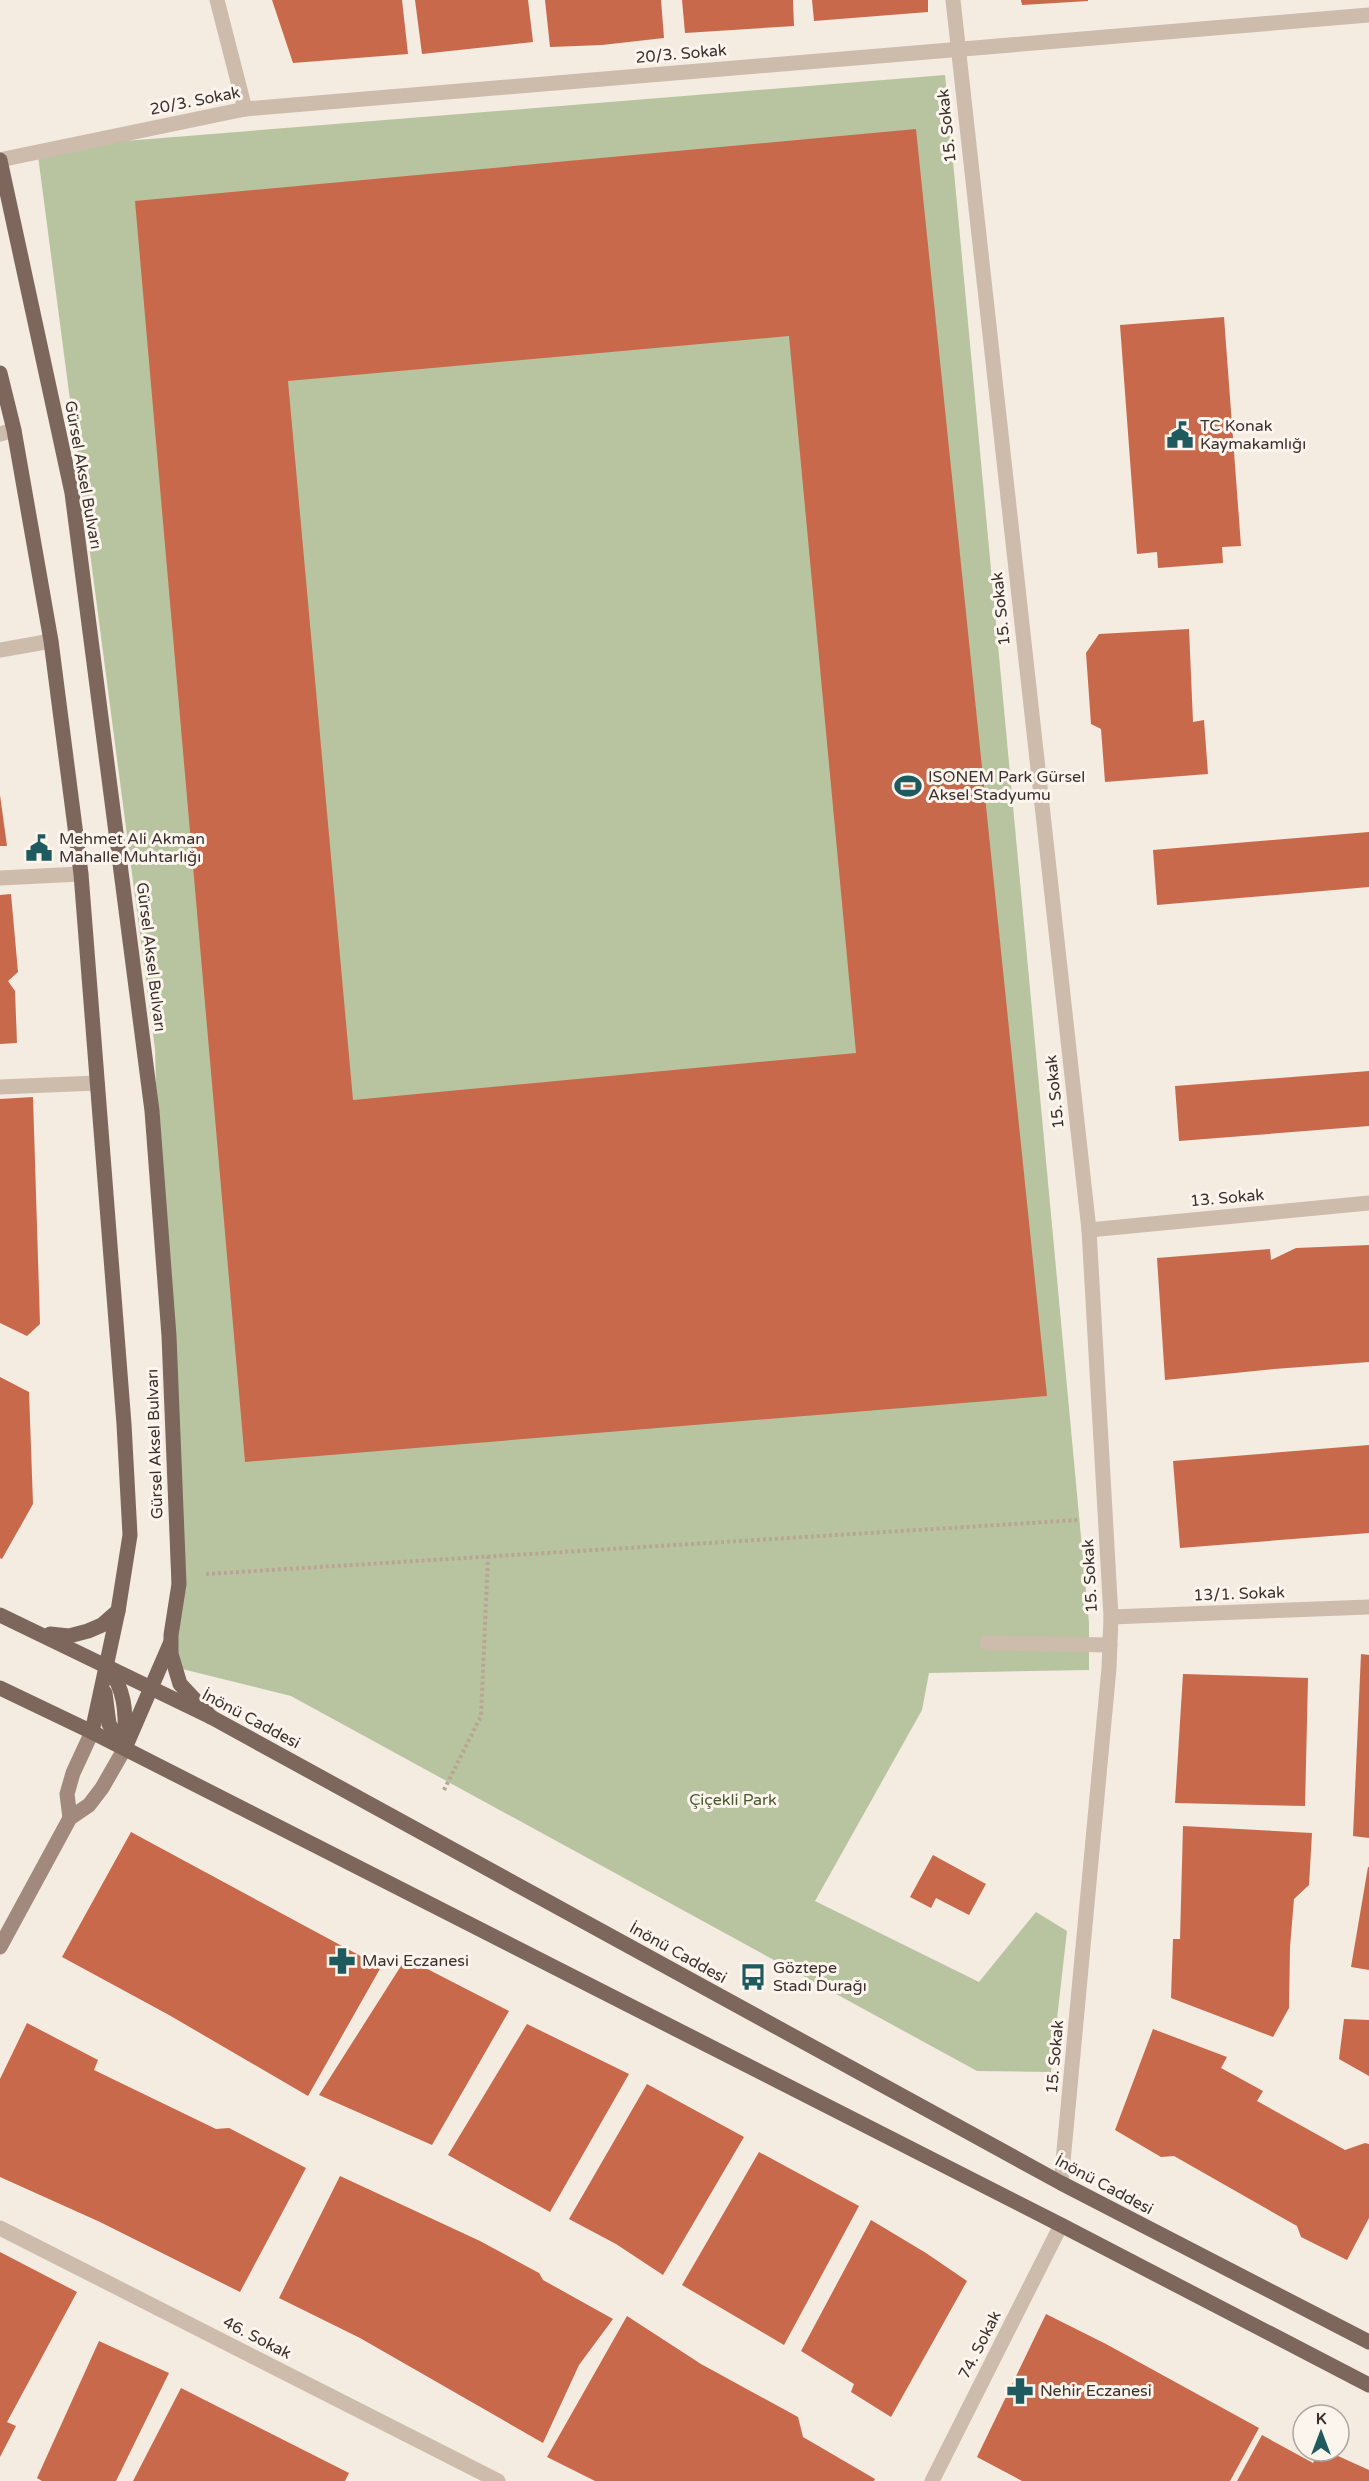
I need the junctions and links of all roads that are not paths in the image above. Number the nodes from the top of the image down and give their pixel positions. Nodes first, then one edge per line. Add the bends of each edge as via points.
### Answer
1 (217, 0) edge
2 (953, 0) edge
3 (1369, 15) edge
4 (957, 49) junction
5 (244, 109) junction
6 (0, 160) edge
7 (0, 373) edge
8 (7, 432) edge
9 (51, 640) junction
10 (0, 650) edge
11 (81, 874) junction
12 (0, 878) edge
13 (97, 1083) junction
14 (0, 1087) edge
15 (1369, 1203) edge
16 (1089, 1230) junction
17 (1369, 1607) edge
18 (118, 1611) junction
19 (0, 1614) edge
20 (1111, 1617) junction
21 (34, 1630) junction
22 (171, 1642) junction
23 (987, 1643) dead end
24 (1110, 1645) junction
25 (106, 1665) junction
26 (0, 1688) edge
27 (152, 1688) junction
28 (211, 1717) junction
29 (92, 1732) junction
30 (125, 1748) junction
31 (70, 1818) junction
32 (0, 1947) edge
33 (1061, 2183) junction
34 (1061, 2225) junction
35 (0, 2228) edge
36 (1369, 2342) edge
37 (1369, 2385) edge
38 (498, 2481) edge
39 (932, 2481) edge

1 - 5 street
2 - 4 street, 15. Sokak
3 - 4 street, 20/3. Sokak
4 - 5 street, 20/3. Sokak
4 - 16 street, 15. Sokak
5 - 6 street, 20/3. Sokak
6 - 22 main road, Gürsel Aksel Bulvarı via 72,493 152,1111 169,1336 178,1575
7 - 8 main road, Gürsel Aksel Bulvarı
8 - 9 main road, Gürsel Aksel Bulvarı
9 - 10 street
9 - 11 main road, Gürsel Aksel Bulvarı
11 - 12 street
11 - 13 main road, Gürsel Aksel Bulvarı
13 - 14 street
13 - 18 main road, Gürsel Aksel Bulvarı via 130,1535
15 - 16 street, 13. Sokak
16 - 20 street, 15. Sokak
17 - 20 street, 13/1. Sokak
18 - 21 main road via 102,1625 69,1636
18 - 25 main road, Gürsel Aksel Bulvarı
19 - 21 main road, İnönü Caddesi
20 - 24 street, 15. Sokak
21 - 25 main road, İnönü Caddesi
22 - 27 main road
22 - 28 main road, Gürsel Aksel Bulvarı via 180,1684
23 - 24 street
24 - 33 street, 15. Sokak
25 - 27 main road, İnönü Caddesi
25 - 29 main road, Gürsel Aksel Bulvarı
25 - 30 main road via 117,1678 125,1704
26 - 29 main road
27 - 28 main road, İnönü Caddesi
27 - 30 main road
28 - 33 main road, İnönü Caddesi
29 - 30 main road
29 - 31 street via 73,1773 68,1794
30 - 31 street via 89,1805
30 - 34 main road
31 - 32 street
33 - 36 main road, İnönü Caddesi
34 - 37 main road
34 - 39 street, 74. Sokak
35 - 38 street, 46. Sokak

